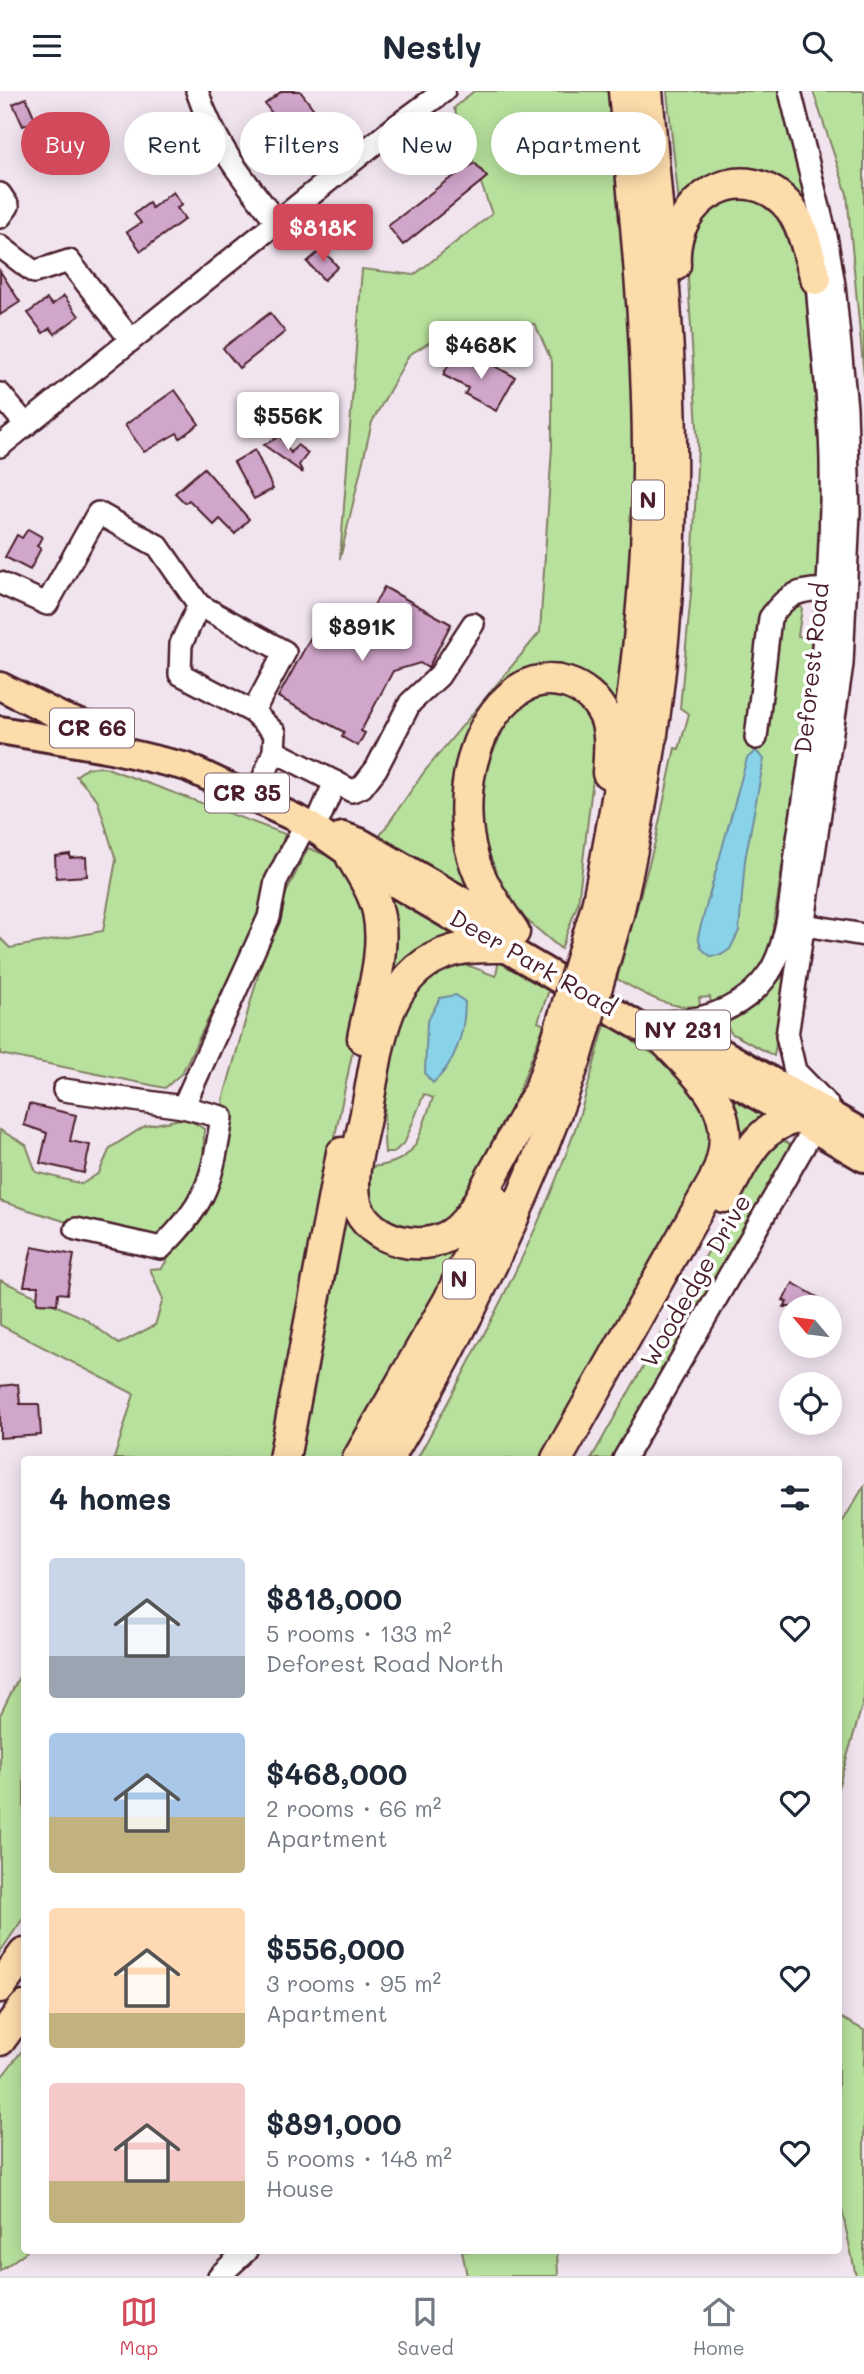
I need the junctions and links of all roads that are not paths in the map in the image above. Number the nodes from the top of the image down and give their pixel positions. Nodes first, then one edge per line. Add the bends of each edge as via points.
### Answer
1 (197, 91) edge
2 (444, 91) edge
3 (624, 91) edge
4 (647, 91) edge
5 (790, 91) edge
6 (812, 188) junction
7 (0, 194) edge
8 (0, 217) edge
9 (277, 222) junction
10 (0, 246) edge
11 (817, 279) junction
12 (131, 340) junction
13 (0, 394) edge
14 (670, 401) junction
15 (26, 425) junction
16 (0, 446) edge
17 (0, 583) edge
18 (829, 590) junction
19 (199, 605) junction
20 (473, 625) dead end
21 (0, 686) edge
22 (253, 712) junction
23 (7, 726) edge
24 (756, 738) dead end
25 (274, 751) junction
26 (187, 767) junction
27 (335, 782) junction
28 (256, 797) junction
29 (311, 825) junction
30 (352, 858) junction
31 (608, 910) junction
32 (805, 925) junction
33 (864, 935) edge
34 (510, 939) junction
35 (666, 1030) junction
36 (566, 1049) junction
37 (541, 1088) junction
38 (64, 1090) dead end
39 (183, 1107) junction
40 (805, 1123) junction
41 (858, 1130) edge
42 (864, 1158) edge
43 (76, 1229) dead end
44 (464, 1323) junction
45 (285, 1456) edge
46 (360, 1456) edge
47 (390, 1456) edge
48 (408, 1456) edge
49 (559, 1456) edge
50 (578, 1456) edge
51 (626, 1456) edge
52 (21, 1958) edge
53 (0, 1987) edge
54 (21, 2011) edge
55 (0, 2040) edge
56 (243, 2254) edge
57 (219, 2276) edge

1 - 9 street via 209,127 228,160
2 - 9 street
3 - 31 highway, N via 646,362 648,520 633,707
4 - 14 highway, N
5 - 6 street, Deforest Road
6 - 11 street, Deforest Road
6 - 32 street, Deforest Road via 826,236 839,329 849,512 842,664
7 - 8 street via 8,206
9 - 12 street
10 - 12 street via 34,272 69,261
11 - 14 highway via 799,225 781,200 766,190 746,186 724,187 703,195 690,208 677,236 678,299
11 - 18 street, Deforest Road via 830,415
12 - 15 street
13 - 15 street
14 - 31 highway, N via 669,543 659,683 639,820
15 - 16 street
17 - 19 street via 47,604 98,513 158,546
18 - 24 street via 791,594 770,618
18 - 35 street, Deforest Road via 819,704 777,958 761,984 735,1005
19 - 22 street via 181,645 180,674
19 - 22 street via 285,652
20 - 27 street via 439,676 410,703 362,787 352,791
21 - 26 main road, CR 66 via 62,717
22 - 25 street via 275,733
23 - 26 main road, Deer Park Road / CR 35
25 - 27 street
25 - 28 street
26 - 28 main road, Deer Park Road / CR 35
27 - 29 street
28 - 29 main road, Deer Park Road / CR 35
29 - 30 main road, Deer Park Road / NY 231
29 - 34 main road, Deer Park Road / NY 231 via 360,842
29 - 39 street via 276,881 269,917
30 - 34 main road, Deer Park Road / NY 231
30 - 45 highway via 378,910 379,946
31 - 34 highway via 604,716 575,685 553,680 530,683 509,697 488,726 473,760 466,800 475,865
31 - 36 highway, N, bridge
32 - 33 street
32 - 41 street, Deforest Road via 787,1025 789,1055 807,1087
34 - 35 main road, Deer Park Road / NY 231
34 - 37 highway via 441,955 415,971 397,991 385,1019 357,1162 355,1190 361,1214 376,1230 396,1241 431,1242 452,1235 474,1209
35 - 40 main road, Deer Park Road / NY 231
35 - 41 main road, Deer Park Road / NY 231
35 - 49 highway via 719,1104 725,1129 724,1156
36 - 37 highway, N
36 - 44 highway, N via 531,1175
37 - 46 highway, N via 449,1300
38 - 39 street
39 - 43 street via 222,1117 213,1175 189,1221 161,1248
40 - 42 main road, Deer Park Road / NY 231
40 - 50 highway via 769,1128 752,1147
40 - 51 street, Woodedge Drive
44 - 47 highway, N
44 - 48 highway via 424,1427
52 - 53 highway
54 - 55 highway
56 - 57 street

